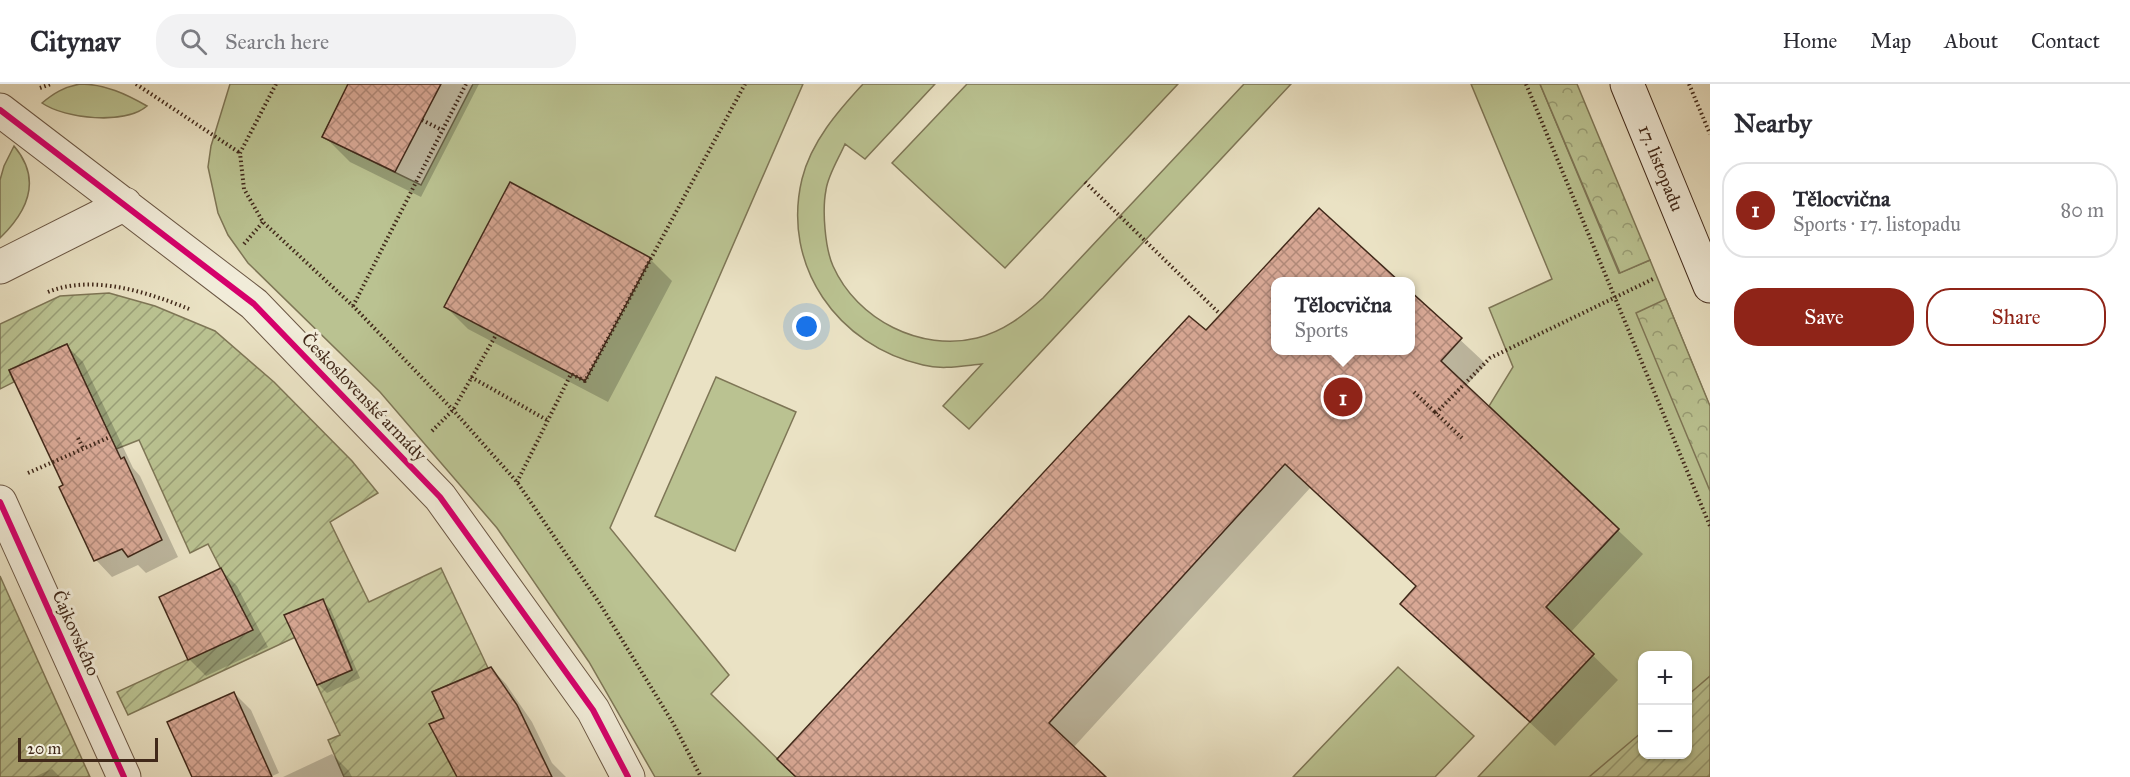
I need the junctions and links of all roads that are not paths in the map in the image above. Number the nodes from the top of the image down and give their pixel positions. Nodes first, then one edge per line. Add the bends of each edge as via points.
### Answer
1 (1627, 84) edge
2 (0, 110) edge
3 (125, 204) junction
4 (0, 267) edge
5 (1710, 286) edge
6 (0, 502) edge
7 (124, 777) edge
8 (628, 777) edge

1 - 5 street, 17. listopadu
2 - 3 street, Československé armády
3 - 4 street
3 - 8 street, Československé armády via 254,304 440,497 593,710
6 - 7 street, Čajkovského

